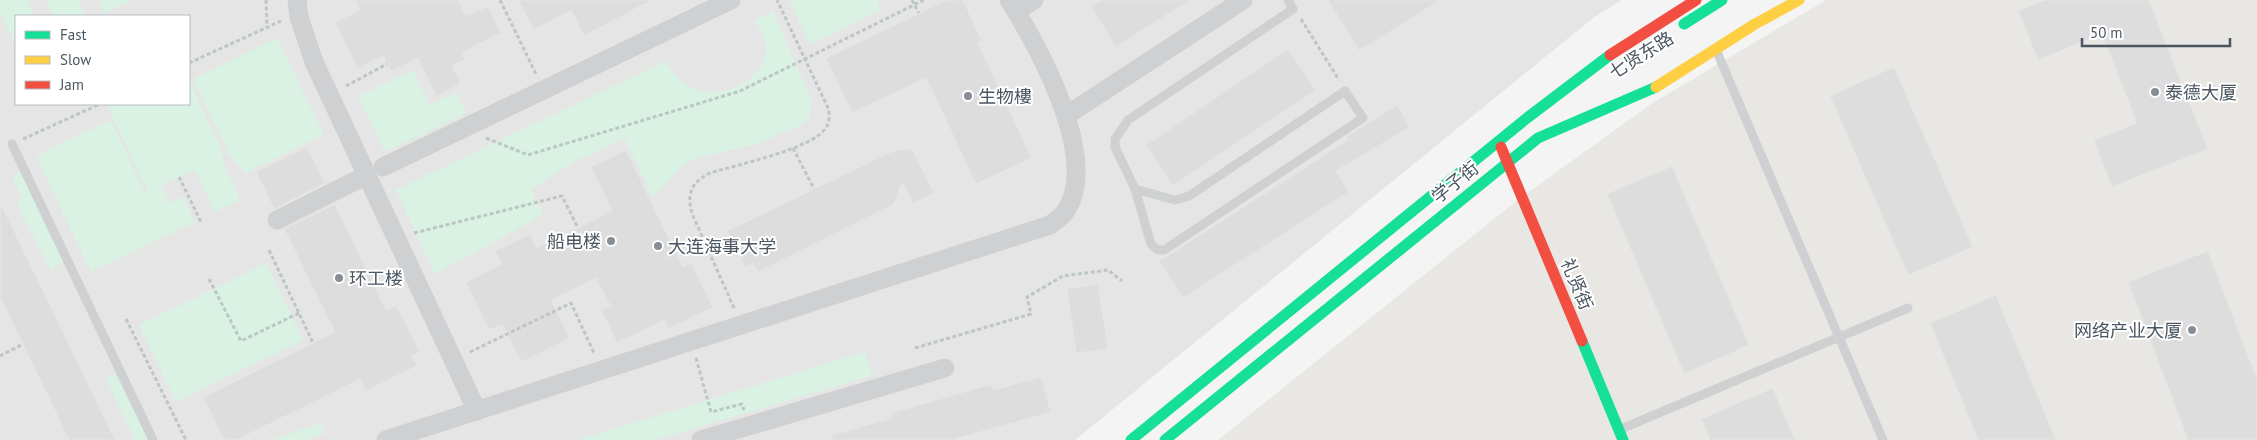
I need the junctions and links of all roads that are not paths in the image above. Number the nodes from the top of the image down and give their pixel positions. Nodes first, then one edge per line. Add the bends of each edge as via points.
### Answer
1 (297, 0) edge
2 (731, 0) edge
3 (1034, 0) edge
4 (1243, 0) edge
5 (1288, 0) edge
6 (1696, 0) edge
7 (1722, 0) edge
8 (1800, 0) edge
9 (1012, 6) edge
10 (1675, 30) dead end
11 (1716, 49) junction
12 (1603, 74) dead end
13 (1614, 92) dead end
14 (1067, 115) junction
15 (1527, 118) junction
16 (1538, 138) junction
17 (1498, 142) junction
18 (12, 144) road end
19 (1507, 163) junction
20 (383, 167) dead end
21 (357, 180) dead end
22 (1135, 189) junction
23 (277, 220) dead end
24 (1908, 308) dead end
25 (1839, 337) junction
26 (945, 368) dead end
27 (477, 411) junction
28 (1621, 435) edge
29 (153, 440) edge
30 (386, 440) edge
31 (701, 440) edge
32 (1131, 440) edge
33 (1165, 440) edge
34 (1883, 440) edge

1 - 27 street via 314,62
2 - 20 street
3 - 9 street
4 - 14 street
5 - 22 lane via 1293,9 1128,120 1115,139 1115,147
6 - 15 main road, 学子街 via 1621,47
7 - 10 main road, 七贤东路
8 - 11 main road, 学子街
9 - 14 street
11 - 16 main road, 学子街 via 1649,92
11 - 25 lane
12 - 15 main road, 七贤东路
13 - 16 main road, 七贤东路
14 - 27 street via 1074,152 1072,197 1059,219 1042,230
15 - 17 main road, 学子街
16 - 19 main road, 学子街
17 - 19 main road, 礼贤街
17 - 32 main road, 学子街
18 - 29 lane
19 - 28 main road, 礼贤街
19 - 33 main road, 学子街
21 - 23 street
22 - 22 lane via 1151,244 1158,250 1164,250 1363,118 1345,91 1189,196 1175,200
24 - 25 lane
25 - 28 lane
25 - 34 lane
26 - 31 street
27 - 30 street

